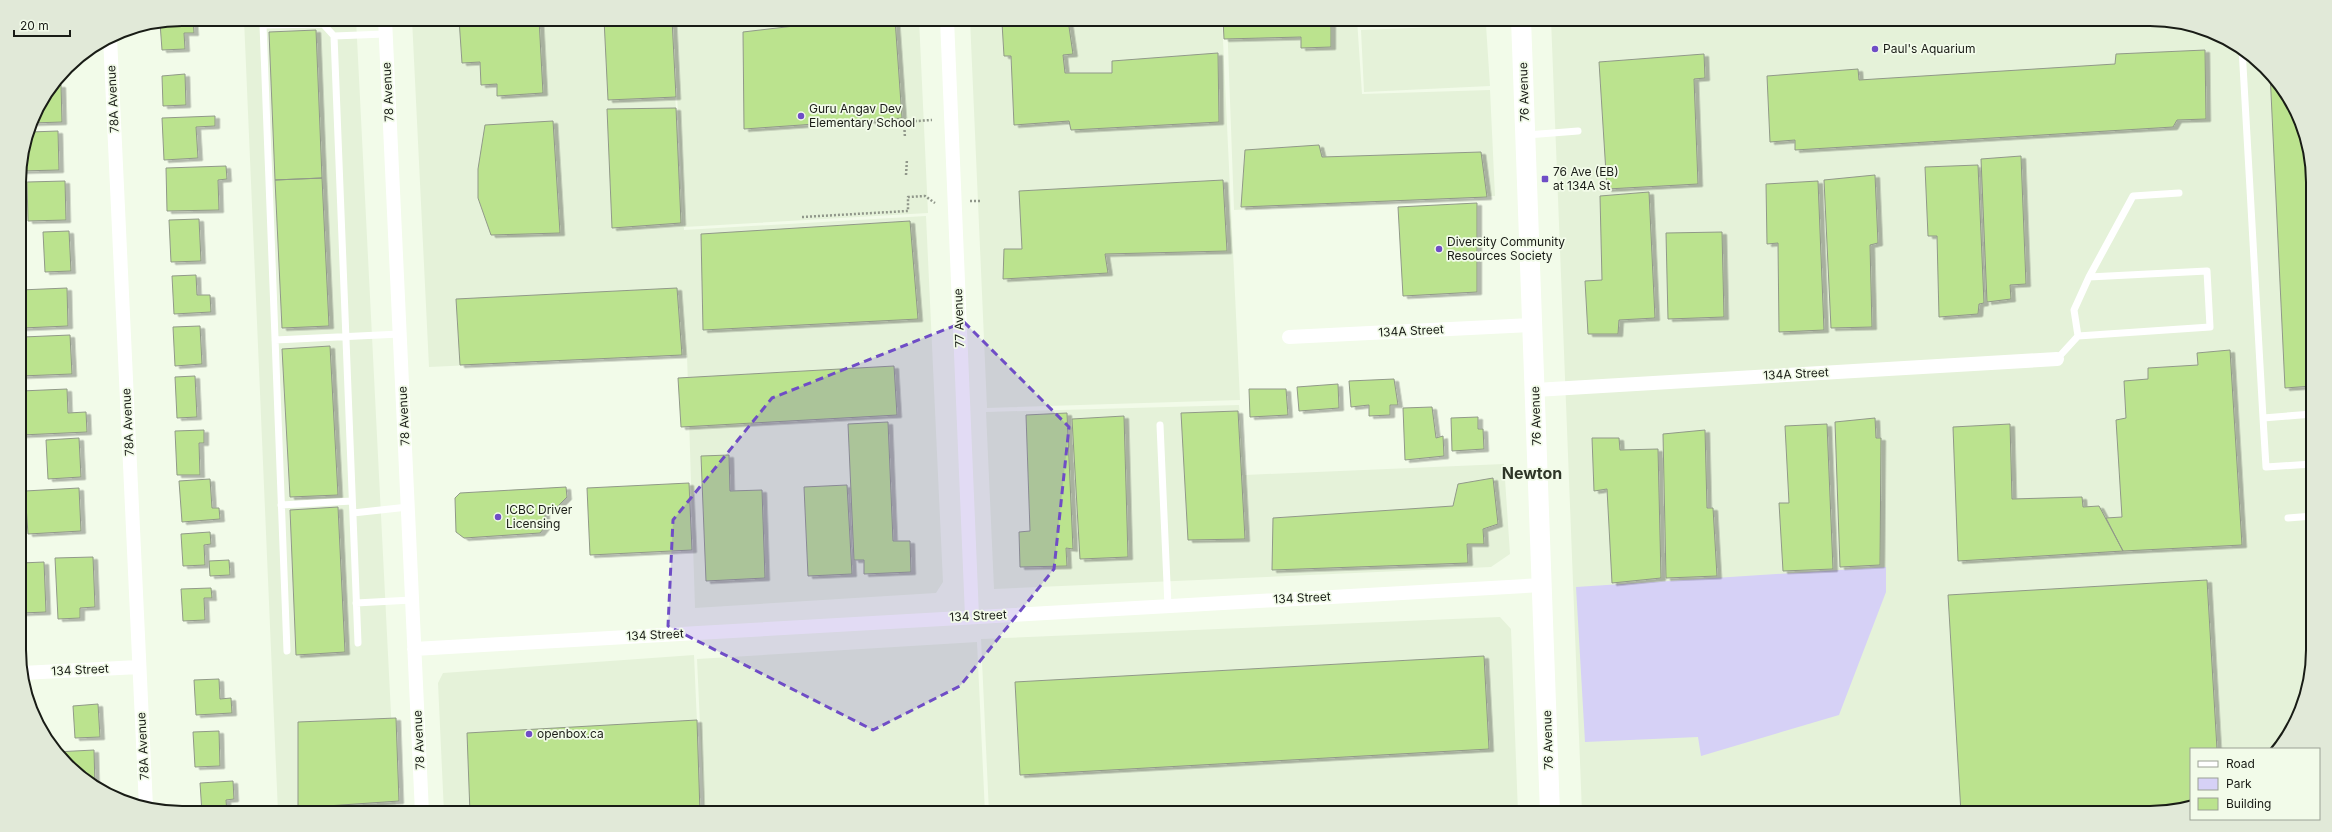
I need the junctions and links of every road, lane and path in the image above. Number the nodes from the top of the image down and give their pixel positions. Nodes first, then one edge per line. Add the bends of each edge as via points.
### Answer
1 (263, 26) edge
2 (325, 26) edge
3 (385, 26) edge
4 (947, 26) edge
5 (1521, 26) edge
6 (385, 34) junction
7 (334, 36) junction
8 (110, 44) edge
9 (2242, 56) edge
10 (932, 120) dead end
11 (904, 122) junction
12 (827, 126) dead end
13 (1578, 131) dead end
14 (1525, 135) junction
15 (906, 138) dead end
16 (907, 159) dead end
17 (906, 175) dead end
18 (2179, 193) dead end
19 (970, 201) dead end
20 (981, 201) dead end
21 (935, 202) dead end
22 (802, 217) dead end
23 (2089, 277) junction
24 (1532, 325) junction
25 (400, 334) junction
26 (1289, 336) dead end
27 (2078, 336) junction
28 (347, 337) junction
29 (275, 340) junction
30 (2057, 359) joint
31 (1535, 390) junction
32 (2306, 414) edge
33 (2263, 418) junction
34 (1160, 425) dead end
35 (2306, 464) edge
36 (352, 501) junction
37 (281, 505) junction
38 (408, 507) junction
39 (353, 513) junction
40 (2306, 517) edge
41 (2288, 518) dead end
42 (1542, 585) junction
43 (412, 600) junction
44 (356, 603) junction
45 (1168, 606) junction
46 (972, 616) junction
47 (358, 643) dead end
48 (414, 649) junction
49 (287, 651) dead end
50 (139, 667) junction
51 (28, 673) edge
52 (146, 802) edge
53 (422, 806) edge
54 (1550, 806) edge

1 - 29 lane
2 - 7 lane
3 - 6 street, 78 Avenue
4 - 46 street, 77 Avenue
5 - 14 main road, 76 Avenue
6 - 7 lane
6 - 25 street, 78 Avenue
7 - 28 lane
8 - 50 street, 78A Avenue
9 - 33 lane
10 - 11 path
11 - 12 path
11 - 15 path
13 - 14 lane
14 - 24 main road, 76 Avenue
16 - 17 path
18 - 23 lane via 2133,196
19 - 20 path
21 - 22 path via 925,196 908,196 908,211
23 - 27 lane via 2074,310
23 - 27 lane via 2207,271 2210,327
24 - 26 street, 134A Street
24 - 31 main road, 76 Avenue
25 - 28 lane
25 - 38 street, 78 Avenue
27 - 30 lane
28 - 29 lane
28 - 36 lane
29 - 37 lane
30 - 31 street, 134A Street
31 - 42 main road, 76 Avenue
32 - 33 lane
33 - 35 lane via 2266,467
34 - 45 lane
36 - 37 lane
36 - 39 lane
37 - 49 lane
38 - 39 lane
38 - 43 street, 78 Avenue
39 - 44 lane
40 - 41 lane
42 - 45 street, 134 Street
42 - 54 main road, 76 Avenue
43 - 44 lane
43 - 48 street, 78 Avenue
44 - 47 lane
45 - 46 street, 134 Street
46 - 48 street, 134 Street
48 - 53 street, 78 Avenue
50 - 51 street, 134 Street
50 - 52 street, 78A Avenue

